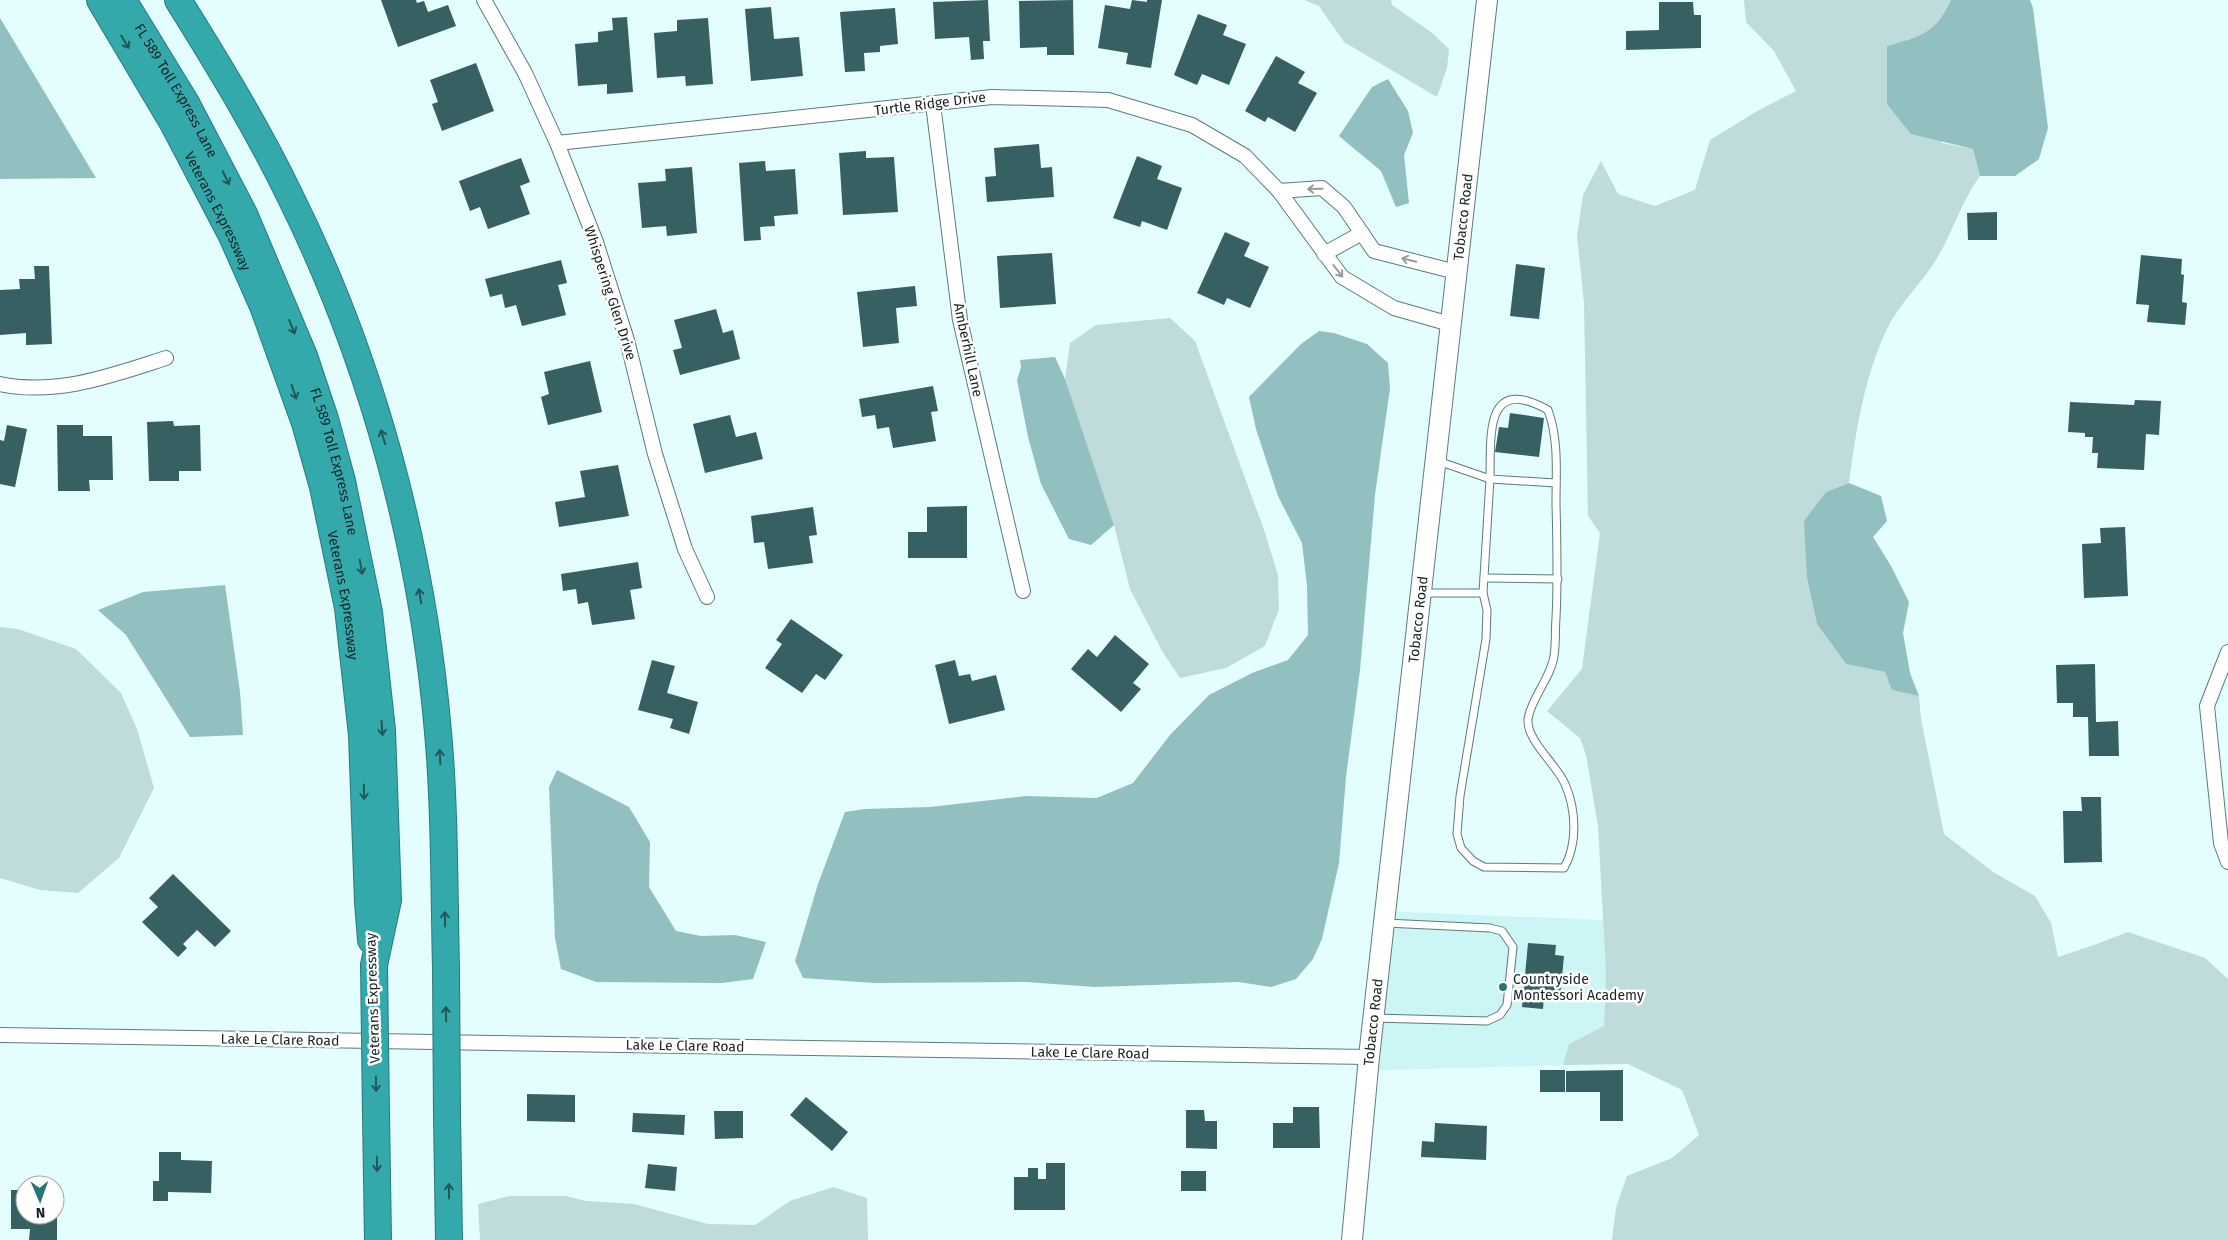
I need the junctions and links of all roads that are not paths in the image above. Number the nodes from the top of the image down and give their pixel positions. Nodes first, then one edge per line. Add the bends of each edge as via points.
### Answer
1 (100, 0) edge
2 (123, 0) edge
3 (178, 0) edge
4 (484, 0) edge
5 (1487, 0) edge
6 (933, 104) junction
7 (556, 143) junction
8 (1278, 191) junction
9 (1362, 233) junction
10 (1324, 254) junction
11 (1456, 272) junction
12 (1450, 324) junction
13 (166, 358) dead end
14 (0, 384) edge
15 (1435, 460) junction
16 (1490, 479) junction
17 (1556, 483) junction
18 (1484, 578) junction
19 (1558, 579) junction
20 (1023, 591) dead end
21 (1420, 593) junction
22 (1483, 593) junction
23 (707, 597) dead end
24 (2228, 652) edge
25 (2228, 862) edge
26 (1384, 923) junction
27 (374, 965) junction
28 (1374, 1018) junction
29 (0, 1035) edge
30 (1369, 1057) junction
31 (378, 1240) edge
32 (450, 1240) edge
33 (1352, 1240) edge

1 -> 27 highway, Veterans Expressway via 173,123 232,236 284,362 323,488 348,608 355,661
2 -> 27 highway, FL 589 Toll Express Lane via 186,102 244,214 304,356 342,482 369,612 382,730 388,900
32 -> 3 highway, bridge via 443,836 438,734 419,589 386,445 357,353 324,269 290,196
4 - 7 street, Whispering Glen Drive via 525,73
5 - 11 street, Tobacco Road
6 - 7 street, Turtle Ridge Drive
6 - 8 street, Turtle Ridge Drive via 992,97 1108,100 1192,126 1245,156
6 - 20 street, Amberhill Lane via 960,320
7 - 23 street, Whispering Glen Drive via 596,242 627,340 658,464 685,549
9 -> 8 street via 1344,207 1322,188
8 - 10 street, Turtle Ridge Drive
9 - 10 street
11 -> 9 street via 1374,251
10 -> 12 street, Turtle Ridge Drive via 1342,277 1394,308
11 - 12 street, Tobacco Road
12 - 15 street, Tobacco Road
13 - 14 street via 85,383 26,388
15 - 16 lane
15 - 21 street, Tobacco Road
16 - 17 lane
16 - 17 lane via 1491,422 1500,406 1514,398 1530,400 1548,410 1554,428
16 - 18 lane
17 - 19 lane
18 - 19 lane
18 - 22 lane
19 - 22 lane via 1554,656 1549,675 1528,718 1535,740 1565,784 1572,810 1574,841 1571,857 1564,868 1484,868 1461,848 1457,834 1460,796 1486,639 1487,610
21 - 22 lane
21 - 26 street, Tobacco Road
24 - 25 street via 2207,706 2221,843
26 - 28 street, Tobacco Road
26 - 28 lane via 1502,931 1513,947 1507,1005 1500,1015 1487,1022
27 -> 31 highway, Veterans Expressway, bridge
28 - 30 street, Tobacco Road
29 - 30 street, Lake Le Clare Road
30 - 33 street, Tobacco Road

